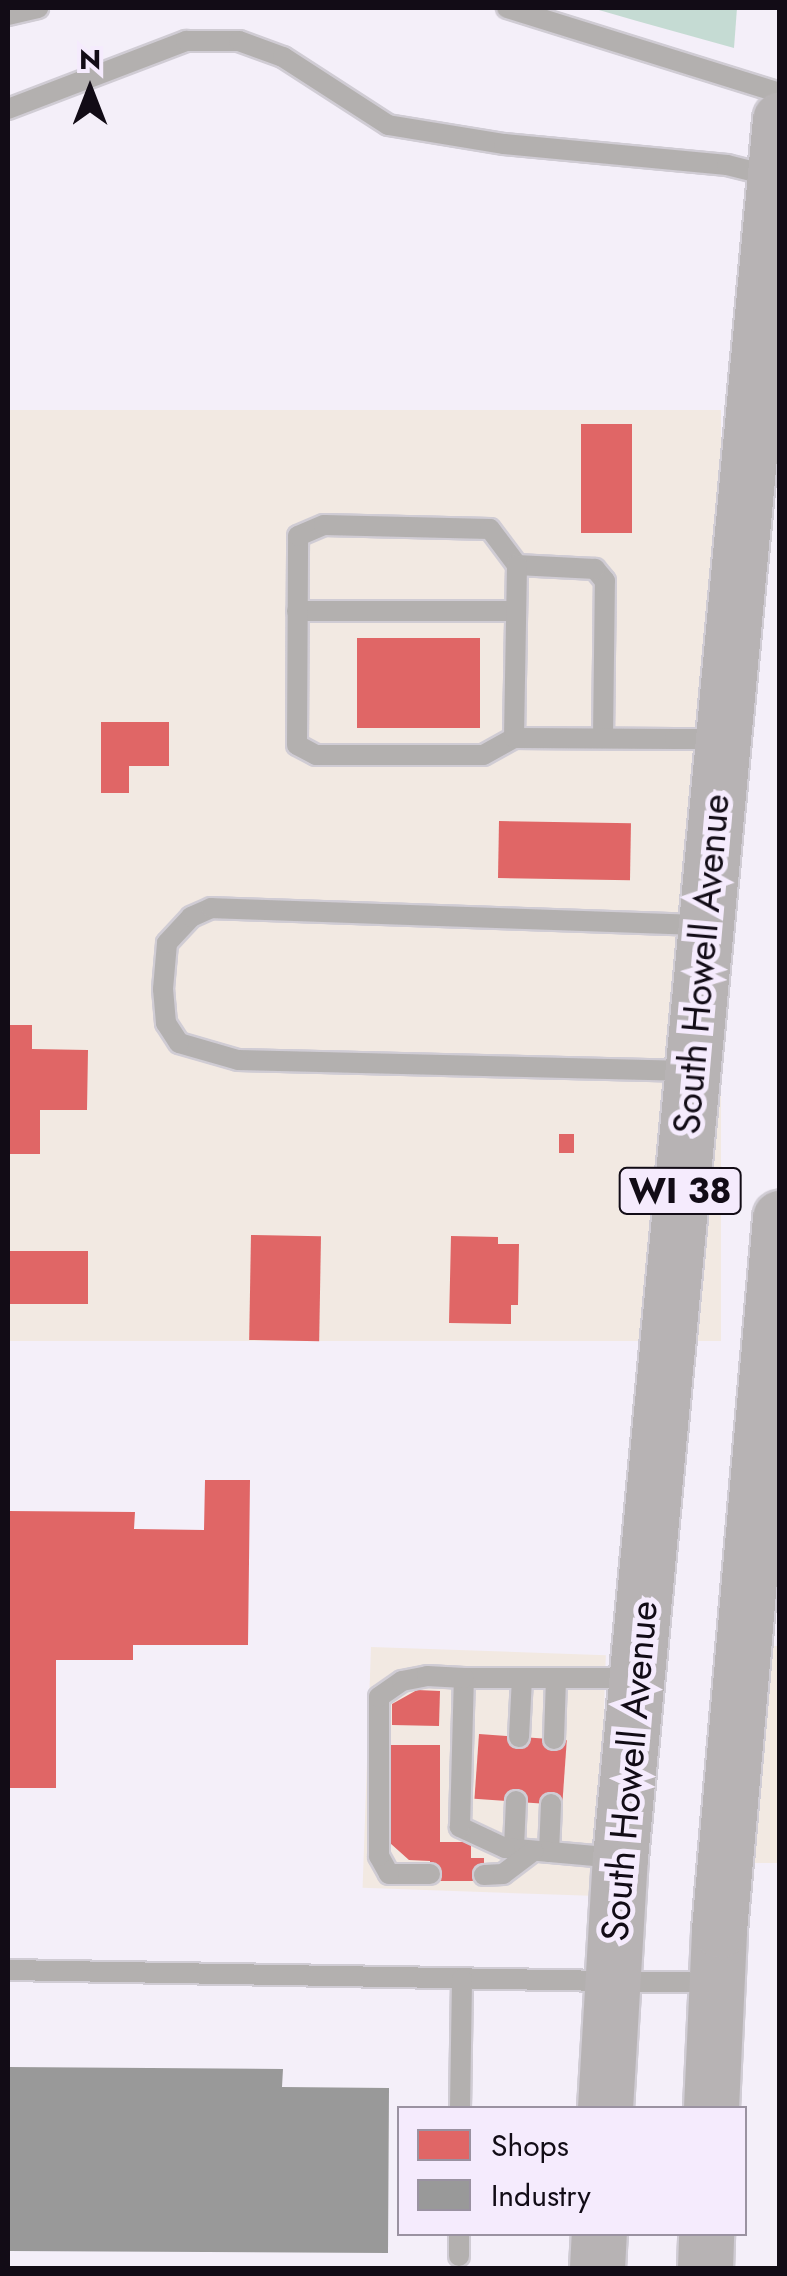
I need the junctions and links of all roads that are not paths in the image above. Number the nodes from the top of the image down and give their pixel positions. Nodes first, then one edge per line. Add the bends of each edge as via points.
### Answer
1 (38, 8) edge
2 (507, 8) edge
3 (8, 15) edge
4 (780, 93) edge
5 (8, 109) edge
6 (780, 119) edge
7 (775, 177) junction
8 (517, 565) junction
9 (297, 611) junction
10 (516, 612) junction
11 (514, 738) junction
12 (604, 738) junction
13 (722, 739) junction
14 (704, 925) junction
15 (690, 1071) junction
16 (780, 1218) edge
17 (464, 1678) junction
18 (522, 1678) junction
19 (556, 1678) junction
20 (636, 1678) junction
21 (519, 1737) dead end
22 (554, 1739) dead end
23 (516, 1802) dead end
24 (551, 1804) dead end
25 (532, 1850) junction
26 (620, 1858) junction
27 (430, 1874) dead end
28 (484, 1875) dead end
29 (8, 1970) edge
30 (462, 1979) junction
31 (612, 1981) junction
32 (716, 1983) junction
33 (460, 2106) edge
34 (606, 2106) edge
35 (711, 2106) edge
36 (459, 2236) edge
37 (599, 2236) edge
38 (706, 2236) edge
39 (459, 2256) dead end
40 (597, 2268) edge
41 (705, 2268) edge

1 - 3 lane
2 - 4 lane
5 - 7 lane via 186,41 239,41 283,57 388,125 504,144 727,164
6 - 7 main road, South Howell Avenue / WI 38
7 - 13 main road, South Howell Avenue / WI 38
8 - 9 lane via 490,529 324,524 298,536
8 - 10 lane
8 - 12 lane via 595,570 605,581
9 - 10 lane
9 - 11 lane via 297,745 316,755 483,754
10 - 11 lane
11 - 12 lane
12 - 13 lane
13 - 14 main road, South Howell Avenue / WI 38
14 - 15 main road, South Howell Avenue / WI 38
14 - 15 lane via 211,908 191,917 167,942 162,989 166,1024 179,1043 238,1060
15 - 20 main road, South Howell Avenue / WI 38
16 - 32 main road, WI 38
17 - 18 lane
17 - 25 lane via 460,1826
17 - 27 lane via 402,1681 380,1697 378,1856 389,1874
18 - 19 lane
18 - 21 lane
19 - 20 lane
19 - 22 lane
20 - 26 main road, South Howell Avenue / WI 38
23 - 25 lane
24 - 25 lane
25 - 26 lane
25 - 28 lane via 503,1874
26 - 31 main road, South Howell Avenue / WI 38
29 - 30 lane
30 - 31 lane
30 - 33 lane
31 - 32 lane
31 - 34 main road, South Howell Avenue / WI 38
32 - 35 main road, WI 38
36 - 39 lane
37 - 40 main road
38 - 41 main road

